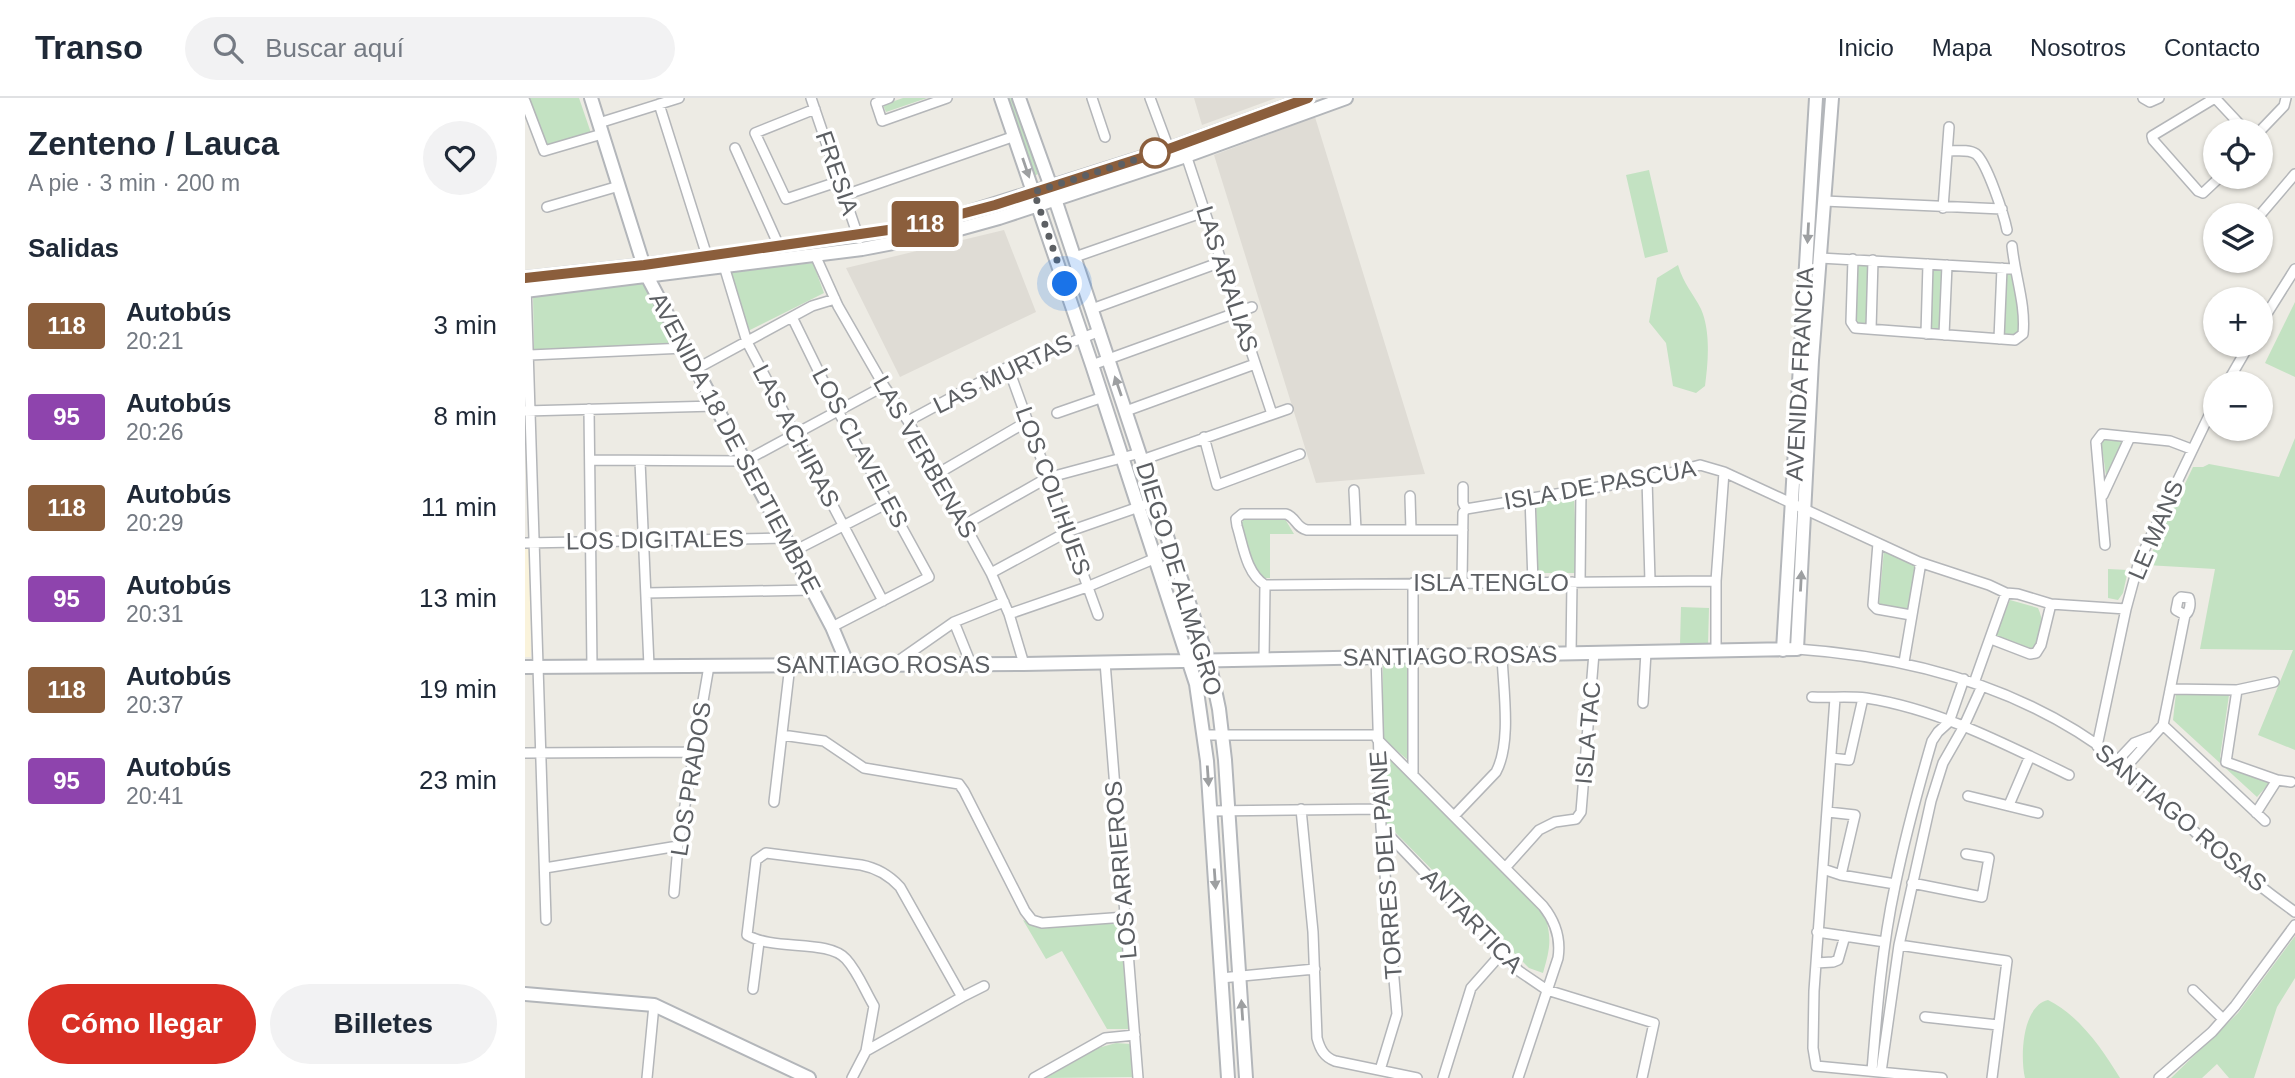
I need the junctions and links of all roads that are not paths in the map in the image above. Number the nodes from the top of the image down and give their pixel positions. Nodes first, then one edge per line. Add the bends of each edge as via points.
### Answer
1 (590, 98) edge
2 (679, 98) edge
3 (811, 98) edge
4 (889, 98) edge
5 (947, 98) edge
6 (1001, 98) edge
7 (1092, 98) edge
8 (1150, 98) edge
9 (1308, 98) edge
10 (1346, 98) edge
11 (1816, 98) edge
12 (1832, 98) edge
13 (2143, 98) edge
14 (2159, 98) edge
15 (2286, 98) edge
16 (1022, 99) edge
17 (2215, 99) edge
18 (525, 101) edge
19 (659, 104) junction
20 (815, 109) junction
21 (1254, 118) junction
22 (2234, 119) edge
23 (2272, 119) edge
24 (1949, 127) dead end
25 (600, 128) junction
26 (1259, 131) junction
27 (1014, 136) junction
28 (1105, 137) dead end
29 (735, 148) dead end
30 (1179, 150) junction
31 (1948, 151) junction
32 (2294, 176) edge
33 (840, 181) junction
34 (619, 187) junction
35 (2210, 189) edge
36 (1053, 193) junction
37 (845, 195) junction
38 (1037, 198) junction
39 (1809, 200) junction
40 (1824, 201) junction
41 (2270, 203) edge
42 (547, 207) dead end
43 (1943, 208) junction
44 (2002, 209) junction
45 (1204, 212) junction
46 (2007, 230) dead end
47 (858, 236) junction
48 (779, 246) junction
49 (2012, 246) dead end
50 (862, 249) junction
51 (815, 255) junction
52 (708, 256) junction
53 (1075, 257) junction
54 (1820, 258) junction
55 (1853, 259) junction
56 (1873, 260) junction
57 (1221, 262) junction
58 (1928, 264) junction
59 (1947, 265) junction
60 (724, 266) junction
61 (2002, 268) junction
62 (2014, 269) junction
63 (2295, 269) edge
64 (646, 270) junction
65 (1812, 274) junction
66 (526, 285) edge
67 (835, 299) junction
68 (2273, 304) edge
69 (1252, 307) dead end
70 (1092, 309) junction
71 (1238, 312) junction
72 (792, 317) junction
73 (1871, 329) junction
74 (1100, 331) junction
75 (1926, 334) junction
76 (1944, 335) junction
77 (1082, 336) junction
78 (1999, 339) junction
79 (747, 342) junction
80 (685, 348) junction
81 (530, 355) junction
82 (1109, 359) junction
83 (1255, 364) junction
84 (1092, 365) junction
85 (1008, 367) junction
86 (696, 369) junction
87 (884, 386) junction
88 (1103, 397) junction
89 (716, 406) junction
90 (589, 409) junction
91 (1288, 409) dead end
92 (528, 411) edge
93 (838, 411) junction
94 (1126, 411) junction
95 (1057, 413) dead end
96 (1272, 414) junction
97 (908, 421) junction
98 (1028, 421) junction
99 (2203, 426) edge
100 (795, 434) junction
101 (2130, 437) junction
102 (1204, 438) junction
103 (2191, 449) junction
104 (1300, 454) dead end
105 (1141, 456) junction
106 (1123, 457) junction
107 (590, 460) junction
108 (640, 461) junction
109 (745, 461) junction
110 (1724, 472) junction
111 (937, 474) junction
112 (1047, 478) junction
113 (1647, 479) junction
114 (529, 485) edge
115 (1463, 488) dead end
116 (1581, 489) junction
117 (1354, 490) dead end
118 (1410, 496) dead end
119 (1530, 497) junction
120 (2102, 497) junction
121 (1156, 501) junction
122 (888, 503) junction
123 (1139, 506) junction
124 (1799, 506) junction
125 (1466, 509) junction
126 (964, 524) junction
127 (843, 526) junction
128 (1356, 530) junction
129 (1411, 530) junction
130 (1463, 530) junction
131 (1067, 532) junction
132 (785, 538) junction
133 (644, 539) junction
134 (591, 541) junction
135 (530, 542) edge
136 (1878, 543) junction
137 (2105, 545) dead end
138 (792, 552) junction
139 (1156, 558) junction
140 (1919, 562) junction
141 (991, 573) junction
142 (1650, 581) junction
143 (1716, 581) junction
144 (1533, 582) junction
145 (1576, 582) junction
146 (1413, 583) junction
147 (1462, 583) junction
148 (1265, 585) junction
149 (1087, 587) junction
150 (812, 590) junction
151 (646, 593) junction
152 (2007, 593) junction
153 (883, 601) junction
154 (1003, 602) junction
155 (2051, 604) junction
156 (2126, 609) junction
157 (1009, 614) junction
158 (1098, 615) dead end
159 (1911, 615) junction
160 (2185, 615) dead end
161 (954, 622) junction
162 (832, 627) junction
163 (1991, 639) junction
164 (1797, 649) junction
165 (1783, 650) junction
166 (1716, 651) junction
167 (1646, 652) junction
168 (1571, 653) junction
169 (1594, 653) junction
170 (1502, 655) junction
171 (1411, 656) junction
172 (1375, 657) junction
173 (1264, 659) junction
174 (1209, 660) junction
175 (1190, 661) junction
176 (1105, 662) junction
177 (1904, 662) junction
178 (971, 664) junction
179 (1024, 664) junction
180 (790, 665) junction
181 (848, 665) junction
182 (892, 665) junction
183 (649, 666) junction
184 (709, 666) junction
185 (525, 667) edge
186 (539, 667) junction
187 (592, 667) junction
188 (1964, 680) junction
189 (2274, 682) dead end
190 (1978, 684) junction
191 (2170, 690) junction
192 (2237, 690) junction
193 (1812, 697) dead end
194 (1835, 698) junction
195 (1863, 698) junction
196 (1643, 702) dead end
197 (1949, 722) junction
198 (2163, 724) junction
199 (1963, 728) junction
200 (782, 735) junction
201 (1205, 735) junction
202 (1223, 735) junction
203 (1377, 737) junction
204 (2098, 746) junction
205 (694, 752) junction
206 (525, 753) edge
207 (541, 753) junction
208 (2031, 756) junction
209 (1831, 758) junction
210 (2122, 764) junction
211 (1413, 774) junction
212 (2069, 775) dead end
213 (2277, 780) junction
214 (2291, 782) dead end
215 (1968, 796) dead end
216 (774, 802) dead end
217 (2010, 805) junction
218 (1380, 808) junction
219 (1301, 809) junction
220 (1228, 810) junction
221 (1210, 811) junction
222 (1828, 812) junction
223 (2038, 813) dead end
224 (2256, 813) junction
225 (1454, 816) junction
226 (2265, 821) dead end
227 (1381, 827) junction
228 (678, 846) junction
229 (1966, 854) dead end
230 (1505, 867) junction
231 (545, 868) junction
232 (1823, 869) junction
233 (1841, 875) junction
234 (1912, 883) junction
235 (1895, 884) junction
236 (674, 893) dead end
237 (2295, 912) edge
238 (1126, 917) junction
239 (546, 920) dead end
240 (2295, 925) edge
241 (1818, 932) junction
242 (1845, 936) junction
243 (759, 942) junction
244 (1885, 942) junction
245 (1899, 945) junction
246 (1502, 953) junction
247 (1816, 962) junction
248 (1315, 969) junction
249 (1240, 976) junction
250 (1221, 978) junction
251 (984, 986) dead end
252 (753, 989) dead end
253 (1548, 990) junction
254 (2193, 990) dead end
255 (525, 994) edge
256 (962, 997) junction
257 (654, 1005) junction
258 (1925, 1017) dead end
259 (2223, 1019) junction
260 (1998, 1025) junction
261 (1135, 1035) junction
262 (866, 1051) junction
263 (1380, 1070) junction
264 (1876, 1072) junction
265 (647, 1078) edge
266 (809, 1078) edge
267 (852, 1078) edge
268 (1034, 1078) edge
269 (1138, 1078) edge
270 (1227, 1078) edge
271 (1246, 1078) edge
272 (1417, 1078) edge
273 (1443, 1078) edge
274 (1518, 1078) edge
275 (1642, 1078) edge
276 (1942, 1078) edge
277 (1991, 1078) edge
278 (2159, 1078) edge

1 - 25 main road, AVENIDA 18 DE SEPTIEMBRE
2 - 19 street
3 - 20 street, FRESIA
4 - 5 street via 876,103 882,121
6 - 27 main road, DIEGO DE ALMAGRO
7 - 28 street
8 - 30 street, LAS ARALIAS
9 - 21 main road
10 - 26 main road
11 - 39 main road, AVENIDA FRANCIA
12 - 40 main road, AVENIDA FRANCIA
13 - 14 street via 2150,102
15 - 23 street
16 - 36 main road, DIEGO DE ALMAGRO
17 - 22 street
17 - 35 street via 2152,136 2198,191
18 - 25 street via 544,151
19 - 25 street
19 - 52 street
20 - 33 street, FRESIA
20 - 33 street via 755,133 786,199
21 - 26 main road
21 - 30 main road
24 - 31 street
25 - 34 main road, AVENIDA 18 DE SEPTIEMBRE
26 - 30 main road
27 - 37 street
27 -> 38 main road, DIEGO DE ALMAGRO
29 - 48 street
30 - 36 main road
30 - 36 main road
30 - 45 street, LAS ARALIAS
31 - 43 street
31 - 44 street via 1976,154
32 - 41 street
33 - 37 street, FRESIA
34 - 42 street
34 - 64 main road, AVENIDA 18 DE SEPTIEMBRE
36 - 38 main road
36 - 53 main road, DIEGO DE ALMAGRO
37 - 47 street, FRESIA
38 - 47 main road
38 - 50 main road via 945,233
38 - 77 main road, DIEGO DE ALMAGRO
39 - 40 main road
39 -> 65 main road, AVENIDA FRANCIA
40 - 43 street
40 - 54 main road, AVENIDA FRANCIA
43 - 44 street
44 - 46 street
45 - 53 street
45 - 57 street, LAS ARALIAS
47 - 48 main road
47 - 50 street, FRESIA
48 - 52 main road
49 - 62 street
50 - 51 main road
51 - 60 main road
51 - 67 street, LAS VERBENAS
52 - 64 main road
53 - 70 main road, DIEGO DE ALMAGRO
54 - 55 street
54 - 65 main road, AVENIDA FRANCIA
55 - 56 street
55 - 73 street via 1851,325
56 - 58 street
56 - 73 street
57 - 70 street
57 - 71 street, LAS ARALIAS
58 - 59 street
58 - 75 street
59 - 61 street
59 - 76 street
60 - 64 main road
60 - 79 street, LAS ACHIRAS
61 - 62 street
61 - 78 street
62 - 78 street via 2025,315 2023,334 2015,340
63 - 68 street
64 - 66 main road
64 - 80 main road, AVENIDA 18 DE SEPTIEMBRE
65 - 124 main road, AVENIDA FRANCIA
66 - 81 street
67 - 72 street
67 - 87 street, LAS VERBENAS
69 - 71 street
70 - 74 main road, DIEGO DE ALMAGRO
71 - 82 street
71 - 83 street, LAS ARALIAS
72 - 79 street
72 - 93 street, LOS CLAVELES
73 - 75 street
74 - 77 street, LAS MURTAS
74 - 82 main road, DIEGO DE ALMAGRO
75 - 76 street
76 - 78 street
77 - 84 main road, DIEGO DE ALMAGRO
77 - 85 street, LAS MURTAS
79 - 86 street
79 - 100 street, LAS ACHIRAS
80 - 81 street
80 - 86 main road, AVENIDA 18 DE SEPTIEMBRE
81 - 92 street
82 - 84 street
94 -> 82 main road, DIEGO DE ALMAGRO
83 - 94 street
83 - 96 street, LAS ARALIAS
84 - 88 main road, DIEGO DE ALMAGRO
85 - 97 street, LAS MURTAS
85 - 98 street, LOS COLIHUES
86 - 89 main road, AVENIDA 18 DE SEPTIEMBRE
87 - 93 street
87 - 97 street, LAS VERBENAS
88 - 95 street
88 - 106 main road, DIEGO DE ALMAGRO
89 - 90 street
89 - 109 main road, AVENIDA 18 DE SEPTIEMBRE
90 - 92 street
90 - 107 street
91 - 96 street
92 - 114 street
93 - 100 street
93 - 122 street, LOS CLAVELES
94 - 105 main road, DIEGO DE ALMAGRO
96 - 102 street
97 - 111 street, LAS VERBENAS
98 - 111 street
98 - 112 street, LOS COLIHUES
99 - 103 street, LE MANS
100 - 109 street
100 - 127 street, LAS ACHIRAS
101 - 103 street via 2170,441
101 - 120 street
101 - 120 street via 2102,434 2096,442
102 - 104 street via 1217,485
102 - 105 street
103 - 156 street, LE MANS via 2139,561
105 - 106 street
105 - 121 main road, DIEGO DE ALMAGRO
106 - 112 street
106 - 123 main road, DIEGO DE ALMAGRO
107 - 108 street
107 - 134 street
108 - 109 street
108 - 133 street
109 - 132 main road, AVENIDA 18 DE SEPTIEMBRE
110 - 113 street, ISLA DE PASCUA via 1700,465
110 - 124 street, ISLA DE PASCUA
110 - 143 street
111 - 126 street, LAS VERBENAS
112 - 126 street
112 - 131 street, LOS COLIHUES
113 - 116 street, ISLA DE PASCUA
113 - 142 street
114 - 135 street
115 - 125 street
116 - 119 street, ISLA DE PASCUA
116 - 145 street
117 - 128 street
118 - 129 street
119 - 125 street, ISLA DE PASCUA
119 - 144 street
120 - 137 street
121 - 123 street
121 - 174 main road, DIEGO DE ALMAGRO
122 - 127 street
122 - 153 street, LOS CLAVELES via 929,577
123 - 131 street
123 - 139 main road, DIEGO DE ALMAGRO
124 - 136 street, ISLA DE PASCUA
164 -> 124 main road, AVENIDA FRANCIA
124 - 165 main road, AVENIDA FRANCIA
125 - 130 street
126 - 141 street, LAS VERBENAS
127 - 138 street
127 - 153 street, LAS ACHIRAS
128 - 129 street
128 - 148 street via 1304,529 1286,514 1238,517 1251,571
129 - 130 street
130 - 147 street
131 - 141 street
131 - 149 street, LOS COLIHUES
132 - 133 street, LOS DIGITALES
132 - 138 main road, AVENIDA 18 DE SEPTIEMBRE
133 - 134 street, LOS DIGITALES
133 - 151 street
134 - 135 street, LOS DIGITALES
134 - 187 street
135 - 186 street
136 - 140 street, ISLA DE PASCUA
136 - 159 street via 1873,605
138 - 150 main road, AVENIDA 18 DE SEPTIEMBRE
139 - 149 street
139 - 175 main road, DIEGO DE ALMAGRO
140 - 152 street, ISLA DE PASCUA
140 - 159 street
141 - 154 street, LAS VERBENAS
142 - 143 street, ISLA TENGLO
142 - 145 street, ISLA TENGLO
143 - 166 street
144 - 145 street, ISLA TENGLO
144 - 147 street, ISLA TENGLO
145 - 168 street
146 - 147 street, ISLA TENGLO
146 - 148 street, ISLA TENGLO
146 - 171 street
148 - 173 street
149 - 157 street
149 - 158 street, LOS COLIHUES
150 - 151 street
150 - 162 main road, AVENIDA 18 DE SEPTIEMBRE
151 - 183 street
152 - 155 street, ISLA DE PASCUA
152 - 163 street
153 - 162 street
154 - 157 street, LAS VERBENAS
154 - 161 street
155 - 156 street, ISLA DE PASCUA
155 - 163 street via 2036,653
156 - 204 street, LE MANS
157 - 179 street, LAS VERBENAS
159 - 177 street
160 - 191 street
161 - 178 street
161 - 182 street
162 - 181 main road, AVENIDA 18 DE SEPTIEMBRE
163 - 190 street
164 - 165 main road, SANTIAGO ROSAS
164 - 177 street, SANTIAGO ROSAS
165 - 166 main road, SANTIAGO ROSAS
166 - 167 main road, SANTIAGO ROSAS
167 - 169 main road, SANTIAGO ROSAS
167 - 196 street
168 - 169 main road, SANTIAGO ROSAS
168 - 170 main road, SANTIAGO ROSAS
169 - 230 street, ISLA TAC via 1581,813 1576,819 1539,830
170 - 171 main road, SANTIAGO ROSAS
170 - 225 street via 1504,737 1500,764
171 - 172 main road, SANTIAGO ROSAS
171 - 211 street
172 - 173 main road, SANTIAGO ROSAS
172 - 203 street, TORRES DEL PAINE
173 - 174 main road, SANTIAGO ROSAS
174 - 175 main road, SANTIAGO ROSAS
174 - 202 main road, DIEGO DE ALMAGRO
175 - 176 main road, SANTIAGO ROSAS
175 - 201 main road, DIEGO DE ALMAGRO
176 - 179 main road, SANTIAGO ROSAS
176 - 238 street, LOS ARRIEROS
177 - 188 street, SANTIAGO ROSAS
178 - 179 main road, SANTIAGO ROSAS
178 - 182 main road, SANTIAGO ROSAS
180 - 181 main road, SANTIAGO ROSAS
180 - 184 main road, SANTIAGO ROSAS
180 - 200 street
181 - 182 main road, SANTIAGO ROSAS
183 - 184 main road, SANTIAGO ROSAS
183 - 187 main road, SANTIAGO ROSAS
184 - 205 street, LOS PRADOS
185 - 186 main road, SANTIAGO ROSAS
186 - 187 main road, SANTIAGO ROSAS
186 - 207 street
188 - 190 street, SANTIAGO ROSAS
188 - 197 street
189 - 192 street
190 - 199 street
190 - 204 street, SANTIAGO ROSAS via 2035,709
191 - 192 street
191 - 198 street
192 - 213 street via 2226,762
193 - 194 street
194 - 195 street
194 - 209 street
195 - 197 street
195 - 209 street via 1849,760
197 - 199 street
197 - 235 street via 1932,741
198 - 210 street via 2152,736 2134,743
198 - 224 street
199 - 208 street
199 - 234 street via 1943,762
200 - 216 street
200 - 238 street via 824,741 864,768 959,784 1035,922
201 - 202 street
201 -> 221 main road, DIEGO DE ALMAGRO
202 - 203 street
202 - 220 main road, DIEGO DE ALMAGRO
203 - 211 street
203 - 218 street, TORRES DEL PAINE
204 - 210 street, SANTIAGO ROSAS
205 - 207 street
205 - 228 street, LOS PRADOS
206 - 207 street
207 - 231 street
208 - 212 street
208 - 217 street
209 - 222 street
210 - 237 street, SANTIAGO ROSAS via 2235,868
211 - 225 street
213 - 214 street
213 - 224 street
215 - 217 street
217 - 223 street
218 - 219 street
218 - 227 street, TORRES DEL PAINE
219 - 220 street
219 - 248 street
220 - 221 street
220 - 249 main road, DIEGO DE ALMAGRO
221 -> 250 main road, DIEGO DE ALMAGRO
222 - 232 street
222 - 233 street via 1855,815
224 - 226 street
225 - 230 street
227 - 246 street, ANTARTICA
227 - 263 street, TORRES DEL PAINE via 1397,1014
228 - 231 street
228 - 236 street, LOS PRADOS
229 - 234 street via 1989,858 1982,897
230 - 253 street via 1543,906 1556,929 1559,952
231 - 239 street
232 - 233 street
232 - 241 street
233 - 235 street
234 - 245 street
235 - 244 street
238 - 261 street, LOS ARRIEROS
240 - 259 street
241 - 242 street
241 - 247 street
242 - 244 street
242 - 247 street via 1838,960
243 - 252 street
243 - 256 street via 747,934 756,860 766,853 869,866 900,887
243 - 262 street via 832,950 848,961 874,1006
244 - 264 street
245 - 260 street via 2007,961
245 - 264 street
246 - 253 street, ANTARTICA
246 - 273 street via 1471,988
247 - 264 street via 1816,1066
248 - 249 street
248 - 263 street via 1317,1038 1322,1051 1335,1061
249 - 250 street
271 -> 249 main road, DIEGO DE ALMAGRO
250 - 270 main road, DIEGO DE ALMAGRO
251 - 256 street
253 - 274 street
253 - 275 street, ANTARTICA via 1654,1023
254 - 259 street
255 - 257 main road
256 - 262 street
257 - 265 street
257 - 266 main road
258 - 260 street
259 - 278 street
260 - 277 street
261 - 268 street via 1105,1038
261 - 269 street, LOS ARRIEROS
262 - 267 street
263 - 272 street
264 - 276 street

